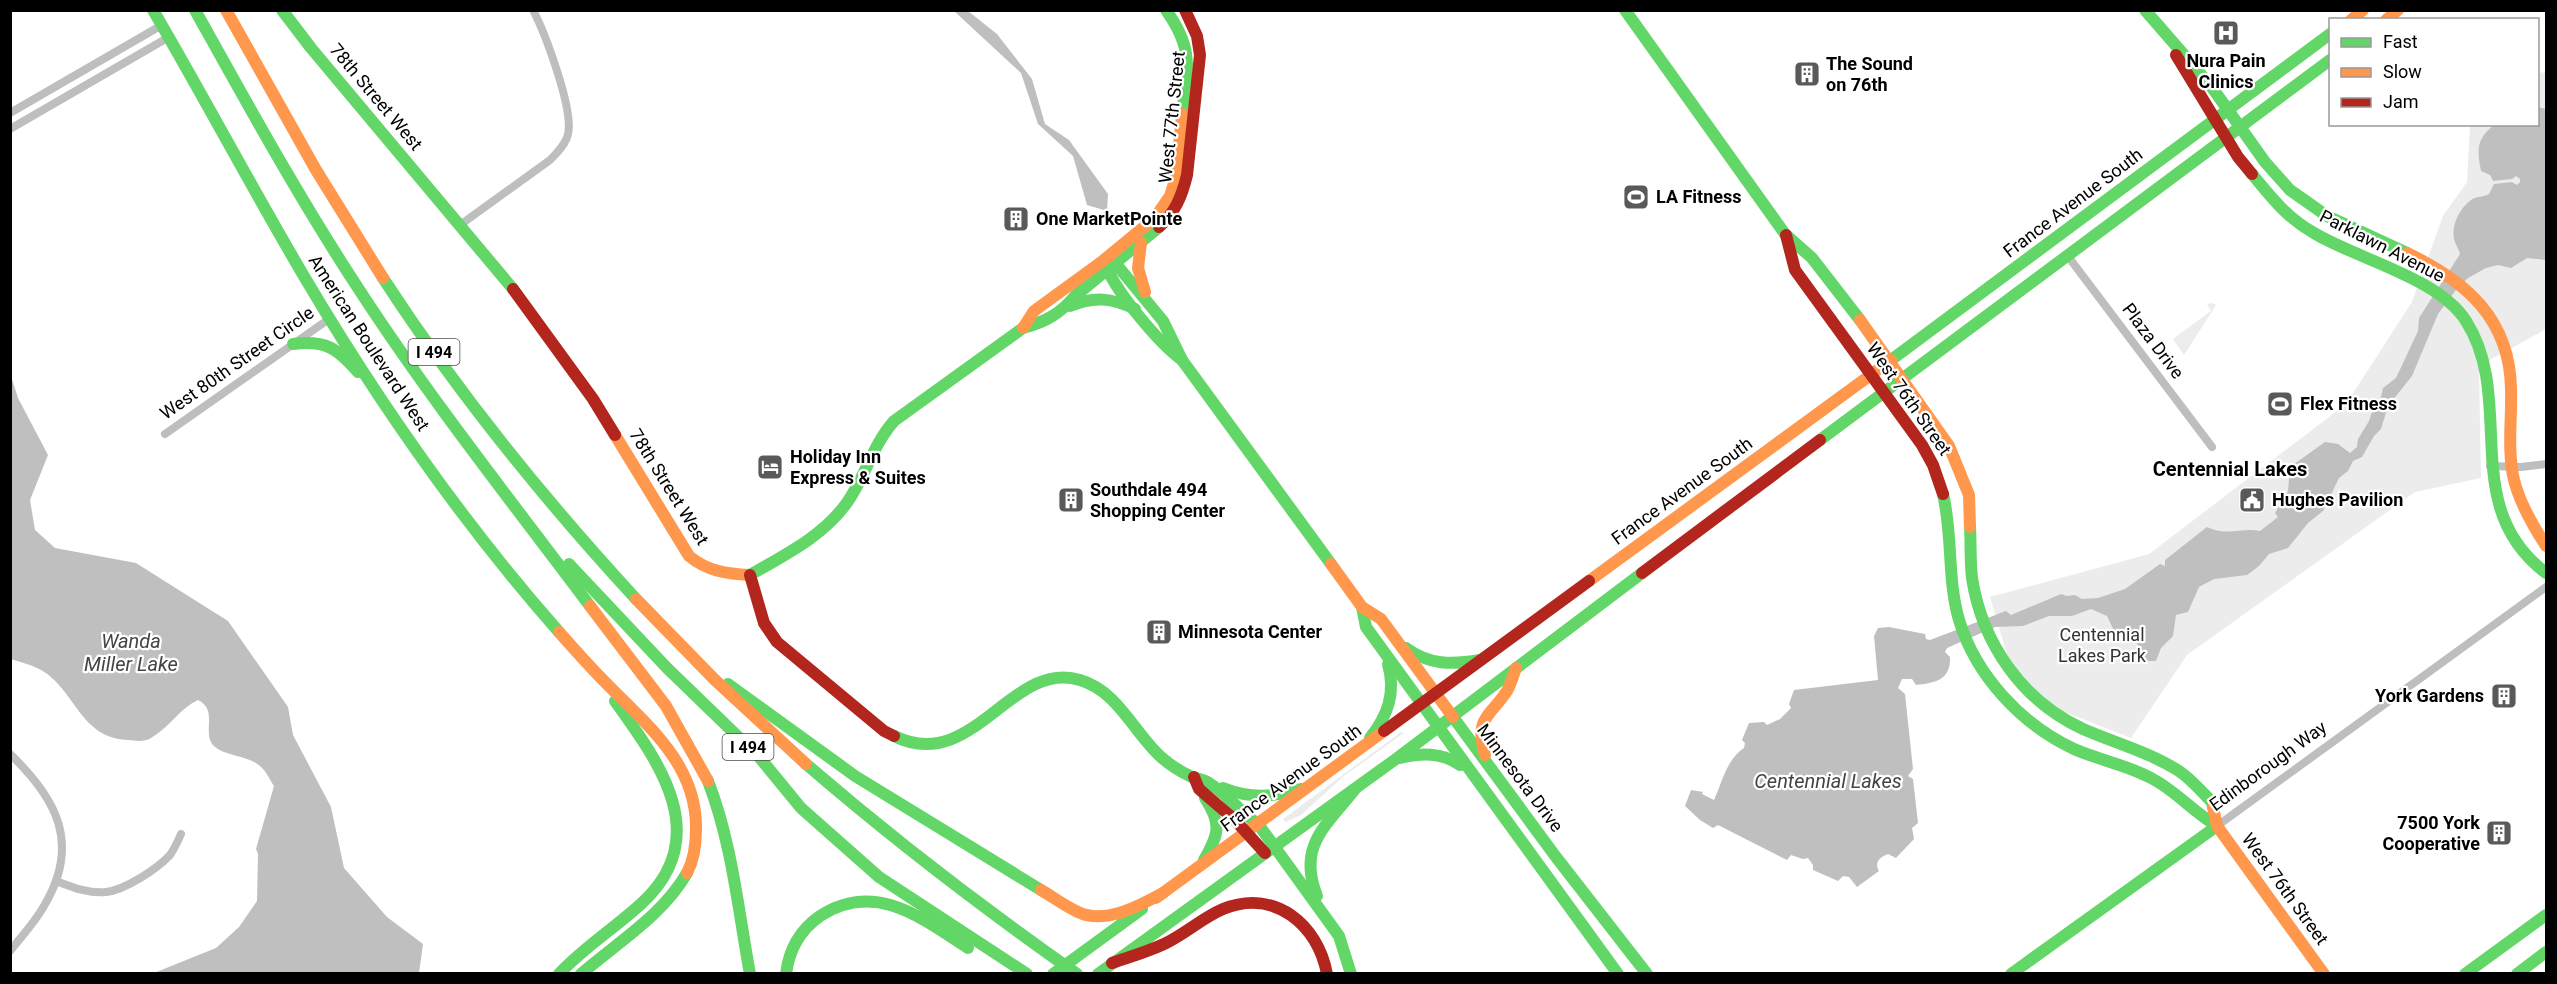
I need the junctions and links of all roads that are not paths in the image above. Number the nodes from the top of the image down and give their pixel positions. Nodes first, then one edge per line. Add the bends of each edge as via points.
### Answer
1 (153, 10) edge
2 (195, 10) edge
3 (226, 10) edge
4 (282, 10) edge
5 (532, 10) edge
6 (1166, 10) edge
7 (1185, 10) edge
8 (1625, 10) edge
9 (2145, 10) edge
10 (162, 25) junction
11 (2329, 35) edge
12 (169, 38) junction
13 (2167, 38) junction
14 (2329, 61) edge
15 (2229, 110) junction
16 (10, 112) edge
17 (2216, 119) junction
18 (2241, 127) junction
19 (10, 129) edge
20 (2227, 138) junction
21 (460, 225) junction
22 (1785, 234) junction
23 (1141, 243) junction
24 (2067, 255) junction
25 (1109, 265) junction
26 (1149, 301) junction
27 (1065, 308) junction
28 (1139, 311) junction
29 (329, 319) junction
30 (1023, 328) junction
31 (293, 344) junction
32 (1182, 360) junction
33 (1890, 361) junction
34 (1871, 375) junction
35 (1902, 379) junction
36 (1884, 392) junction
37 (392, 414) junction
38 (165, 434) dead end
39 (2212, 447) dead end
40 (2547, 464) edge
41 (2490, 466) junction
42 (2512, 467) junction
43 (500, 485) junction
44 (2547, 546) edge
45 (2547, 573) edge
46 (750, 575) junction
47 (2547, 587) edge
48 (1362, 607) junction
49 (1396, 639) junction
50 (1383, 651) junction
51 (691, 658) junction
52 (1484, 659) junction
53 (1516, 668) junction
54 (592, 669) junction
55 (1436, 693) junction
56 (1421, 704) junction
57 (1452, 716) junction
58 (1437, 727) junction
59 (1359, 751) junction
60 (10, 754) edge
61 (1396, 759) junction
62 (1490, 768) junction
63 (1471, 773) junction
64 (1200, 782) junction
65 (1311, 786) junction
66 (1355, 789) junction
67 (1258, 824) junction
68 (2217, 826) junction
69 (1247, 832) junction
70 (181, 834) dead end
71 (1270, 850) junction
72 (1201, 865) junction
73 (56, 881) junction
74 (1164, 893) junction
75 (2547, 915) edge
76 (1326, 918) junction
77 (1028, 940) junction
78 (593, 943) junction
79 (10, 951) edge
80 (2547, 952) edge
81 (603, 954) junction
82 (1112, 963) junction
83 (559, 974) edge
84 (580, 974) edge
85 (750, 974) edge
86 (786, 974) edge
87 (1025, 974) edge
88 (1053, 974) edge
89 (1077, 974) edge
90 (1086, 974) edge
91 (1098, 974) edge
92 (1327, 974) edge
93 (1351, 974) edge
94 (1618, 974) edge
95 (1647, 974) edge
96 (2011, 974) edge
97 (2324, 974) edge
98 (2465, 974) edge
99 (2517, 974) edge

1 - 10 main road, American Boulevard West
2 - 43 main road, I 494 via 329,244 452,423
3 - 51 main road, I 494 via 335,202 420,332 541,492
4 - 21 main road, 78th Street West
5 - 21 street via 543,28 554,64 569,122 568,135 550,160
6 - 25 main road, West 77th Street via 1185,39 1188,54 1176,177 1164,208
7 - 23 main road, West 77th Street via 1197,36 1200,55 1187,174 1183,192 1169,218
8 - 22 main road, West 76th Street
9 - 13 main road, Parklawn Avenue
10 - 12 main road, American Boulevard West
10 - 16 street
11 - 15 main road, France Avenue South
12 - 19 street
12 - 29 main road, American Boulevard West
13 - 15 main road, Parklawn Avenue
13 - 17 main road, Parklawn Avenue via 2193,87
14 - 18 main road
15 - 17 main road, France Avenue South
15 - 18 main road, Parklawn Avenue
17 - 20 main road, Parklawn Avenue
17 - 33 main road, France Avenue South
18 - 20 main road
18 - 42 main road, Parklawn Avenue via 2274,173 2306,203 2426,261 2477,298 2503,340 2511,370
20 - 24 main road
20 - 41 main road, Parklawn Avenue via 2284,214 2315,234 2435,291 2452,304 2478,339 2486,363
21 - 46 main road, 78th Street West via 528,308 586,389 689,556 709,570
22 - 33 main road, West 76th Street via 1812,258
22 - 34 main road, West 76th Street via 1795,270
23 - 25 main road, West 77th Street
23 - 26 main road via 1138,276
24 - 35 main road
24 - 39 street, Plaza Drive
25 - 26 main road, Minnesota Drive
25 - 27 main road
25 - 28 main road, Minnesota Drive
25 - 30 main road via 1034,311
26 - 32 main road, Minnesota Drive via 1177,340
27 - 28 main road via 1096,297
27 - 30 main road via 1045,322
28 - 32 main road, Minnesota Drive via 1166,348
29 - 31 street, West 80th Street Circle
29 - 37 main road, American Boulevard West
30 - 46 main road via 894,421 882,433 835,517 814,536
31 - 37 main road via 320,341 339,350
31 - 38 street, West 80th Street Circle
32 - 48 main road, Minnesota Drive
33 - 34 main road, France Avenue South
33 - 35 main road, West 76th Street
34 - 36 main road, West 76th Street
34 - 52 main road, France Avenue South
35 - 36 main road
35 - 68 main road, West 76th Street via 1949,447 1966,484 1976,597 1990,639 2015,678 2060,717 2155,756 2181,772 2211,802
36 - 53 main road
36 - 68 main road, West 76th Street via 1928,454 1939,477 1948,518 1954,602 1971,649 2004,698 2037,728 2066,745 2151,778 2176,794 2199,817
37 - 54 main road, American Boulevard West via 513,578
40 - 42 street
41 - 42 street
41 - 45 main road, Parklawn Avenue via 2497,502 2509,530
42 - 44 main road, Parklawn Avenue via 2525,512
43 - 85 main road via 666,706 705,773 725,837
43 - 87 main road, I 494 via 581,578 760,758 801,808 879,877
46 - 64 main road via 764,623 777,642 898,740 927,747 952,740 1028,689 1058,678 1074,678 1108,693 1152,750
47 - 68 street, Edinborough Way
48 - 49 main road, Minnesota Drive via 1381,619
48 - 50 main road, Minnesota Drive via 1366,627
49 - 52 main road via 1434,664
49 - 55 main road, Minnesota Drive
50 - 56 main road, Minnesota Drive
50 - 59 main road via 1394,689 1377,731
51 - 74 main road via 855,776 1079,913 1103,917 1116,914
51 - 77 main road, I 494 via 851,805
52 - 55 main road, France Avenue South
53 - 57 main road
53 - 62 main road via 1507,690 1482,719 1479,731
54 - 78 main road, American Boulevard West via 667,776 676,801 678,824 672,858 658,885
54 - 81 main road, American Boulevard West via 674,754 688,783 696,818 692,856 675,893 662,909
55 - 56 main road, France Avenue South
55 - 57 main road, Minnesota Drive
56 - 58 main road, Minnesota Drive
56 - 59 main road, France Avenue South
57 - 58 main road
57 - 62 main road, Minnesota Drive
58 - 61 main road
58 - 63 main road, Minnesota Drive
59 - 65 main road, France Avenue South
60 - 73 street via 44,789 56,815 62,841
61 - 63 main road via 1429,754 1450,757
61 - 66 main road
62 - 95 main road, Minnesota Drive
63 - 94 main road, Minnesota Drive
64 - 65 main road via 1258,799
64 - 67 main road
64 - 69 main road
64 - 72 main road via 1216,817 1218,834
65 - 67 main road, France Avenue South
66 - 71 main road
66 - 76 main road via 1315,841 1309,855 1313,887
67 - 69 main road, France Avenue South
67 - 71 main road
68 - 96 main road, Edinborough Way
68 - 97 main road, West 76th Street
69 - 71 main road
69 - 72 main road, France Avenue South
70 - 73 street via 170,854 121,887 93,892
71 - 76 main road
71 - 82 main road
72 - 74 main road, France Avenue South
73 - 79 street via 44,908
74 - 88 main road, France Avenue South
75 - 98 main road
76 - 93 main road via 1338,936
77 - 89 main road, I 494
77 - 90 main road
78 - 81 main road
78 - 83 main road, American Boulevard West
80 - 99 main road
81 - 84 main road, American Boulevard West
82 - 91 main road
82 - 92 main road via 1164,944 1231,906 1256,903 1278,908 1306,925 1318,943
86 - 87 main road via 792,947 807,927 837,906 863,900 907,909 988,961

